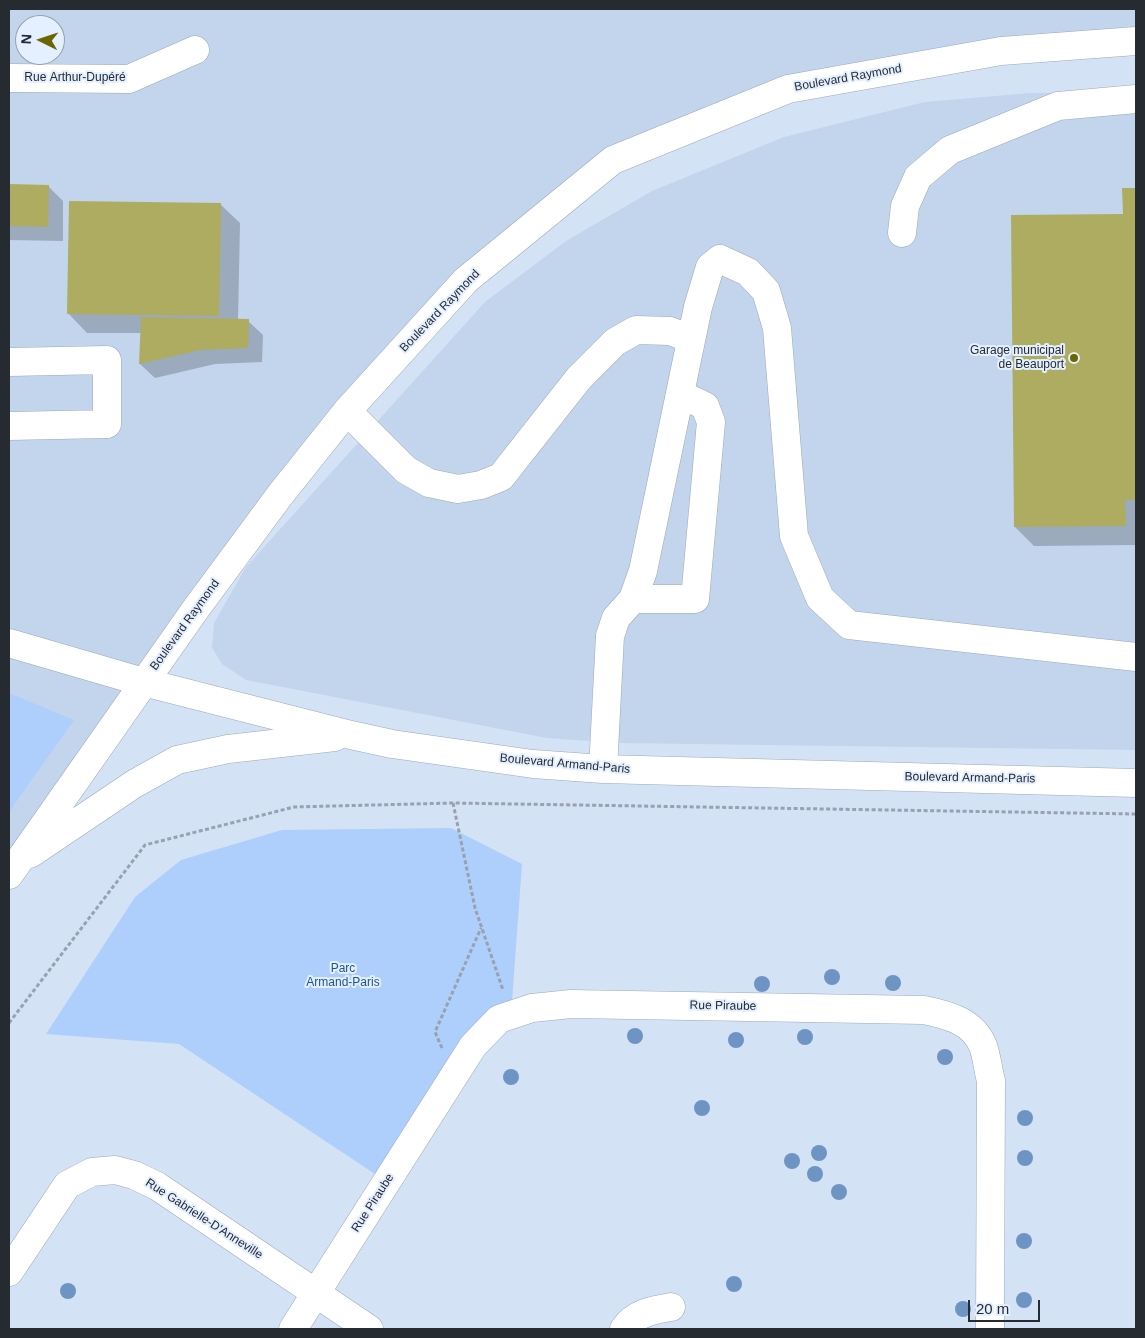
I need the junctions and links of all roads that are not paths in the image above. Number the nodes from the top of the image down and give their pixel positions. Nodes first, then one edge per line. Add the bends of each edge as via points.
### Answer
1 (1136, 41) edge
2 (195, 50) dead end
3 (9, 78) edge
4 (1136, 99) edge
5 (902, 233) dead end
6 (691, 339) junction
7 (9, 362) edge
8 (680, 394) junction
9 (348, 411) junction
10 (9, 426) edge
11 (633, 599) junction
12 (9, 643) edge
13 (1136, 657) edge
14 (143, 682) junction
15 (351, 735) junction
16 (603, 769) junction
17 (1136, 783) edge
18 (12, 869) edge
19 (9, 1272) edge
20 (316, 1294) junction
21 (671, 1306) dead end
22 (293, 1329) edge
23 (369, 1329) edge
24 (624, 1329) edge
25 (990, 1329) edge

1 - 9 street, Boulevard Raymond via 1001,51 788,89 613,160 466,280
2 - 3 street, Rue Arthur-Dupéré via 129,78
4 - 5 street via 1058,106 950,150 918,177 905,206
6 - 8 street
6 - 9 street via 670,331 636,330 615,342 579,378 501,477 481,485 458,489 429,483 406,470
6 - 13 street via 710,267 720,259 748,272 766,291 777,328 794,536 820,598 849,625
7 - 10 street via 107,360 107,424
8 - 11 street via 643,571
8 - 11 street via 705,406 711,422 695,599
9 - 14 street, Boulevard Raymond via 280,496
11 - 16 street via 616,618 610,636
12 - 14 street, Boulevard Armand-Paris
14 - 15 street, Boulevard Armand-Paris
14 - 18 street, Boulevard Raymond
15 - 16 street, Boulevard Armand-Paris via 533,764
15 - 18 street via 228,749 177,760 134,784
16 - 17 street, Boulevard Armand-Paris
19 - 20 street, Rue Gabrielle-D'Anneville via 67,1186 92,1172 114,1170 157,1186
20 - 22 street, Rue Piraube
20 - 23 street, Rue Gabrielle-D'Anneville
20 - 25 street, Rue Piraube via 473,1046 499,1019 532,1008 571,1004 924,1010 948,1015 969,1026 982,1045 991,1081
21 - 24 street via 649,1310 629,1322

